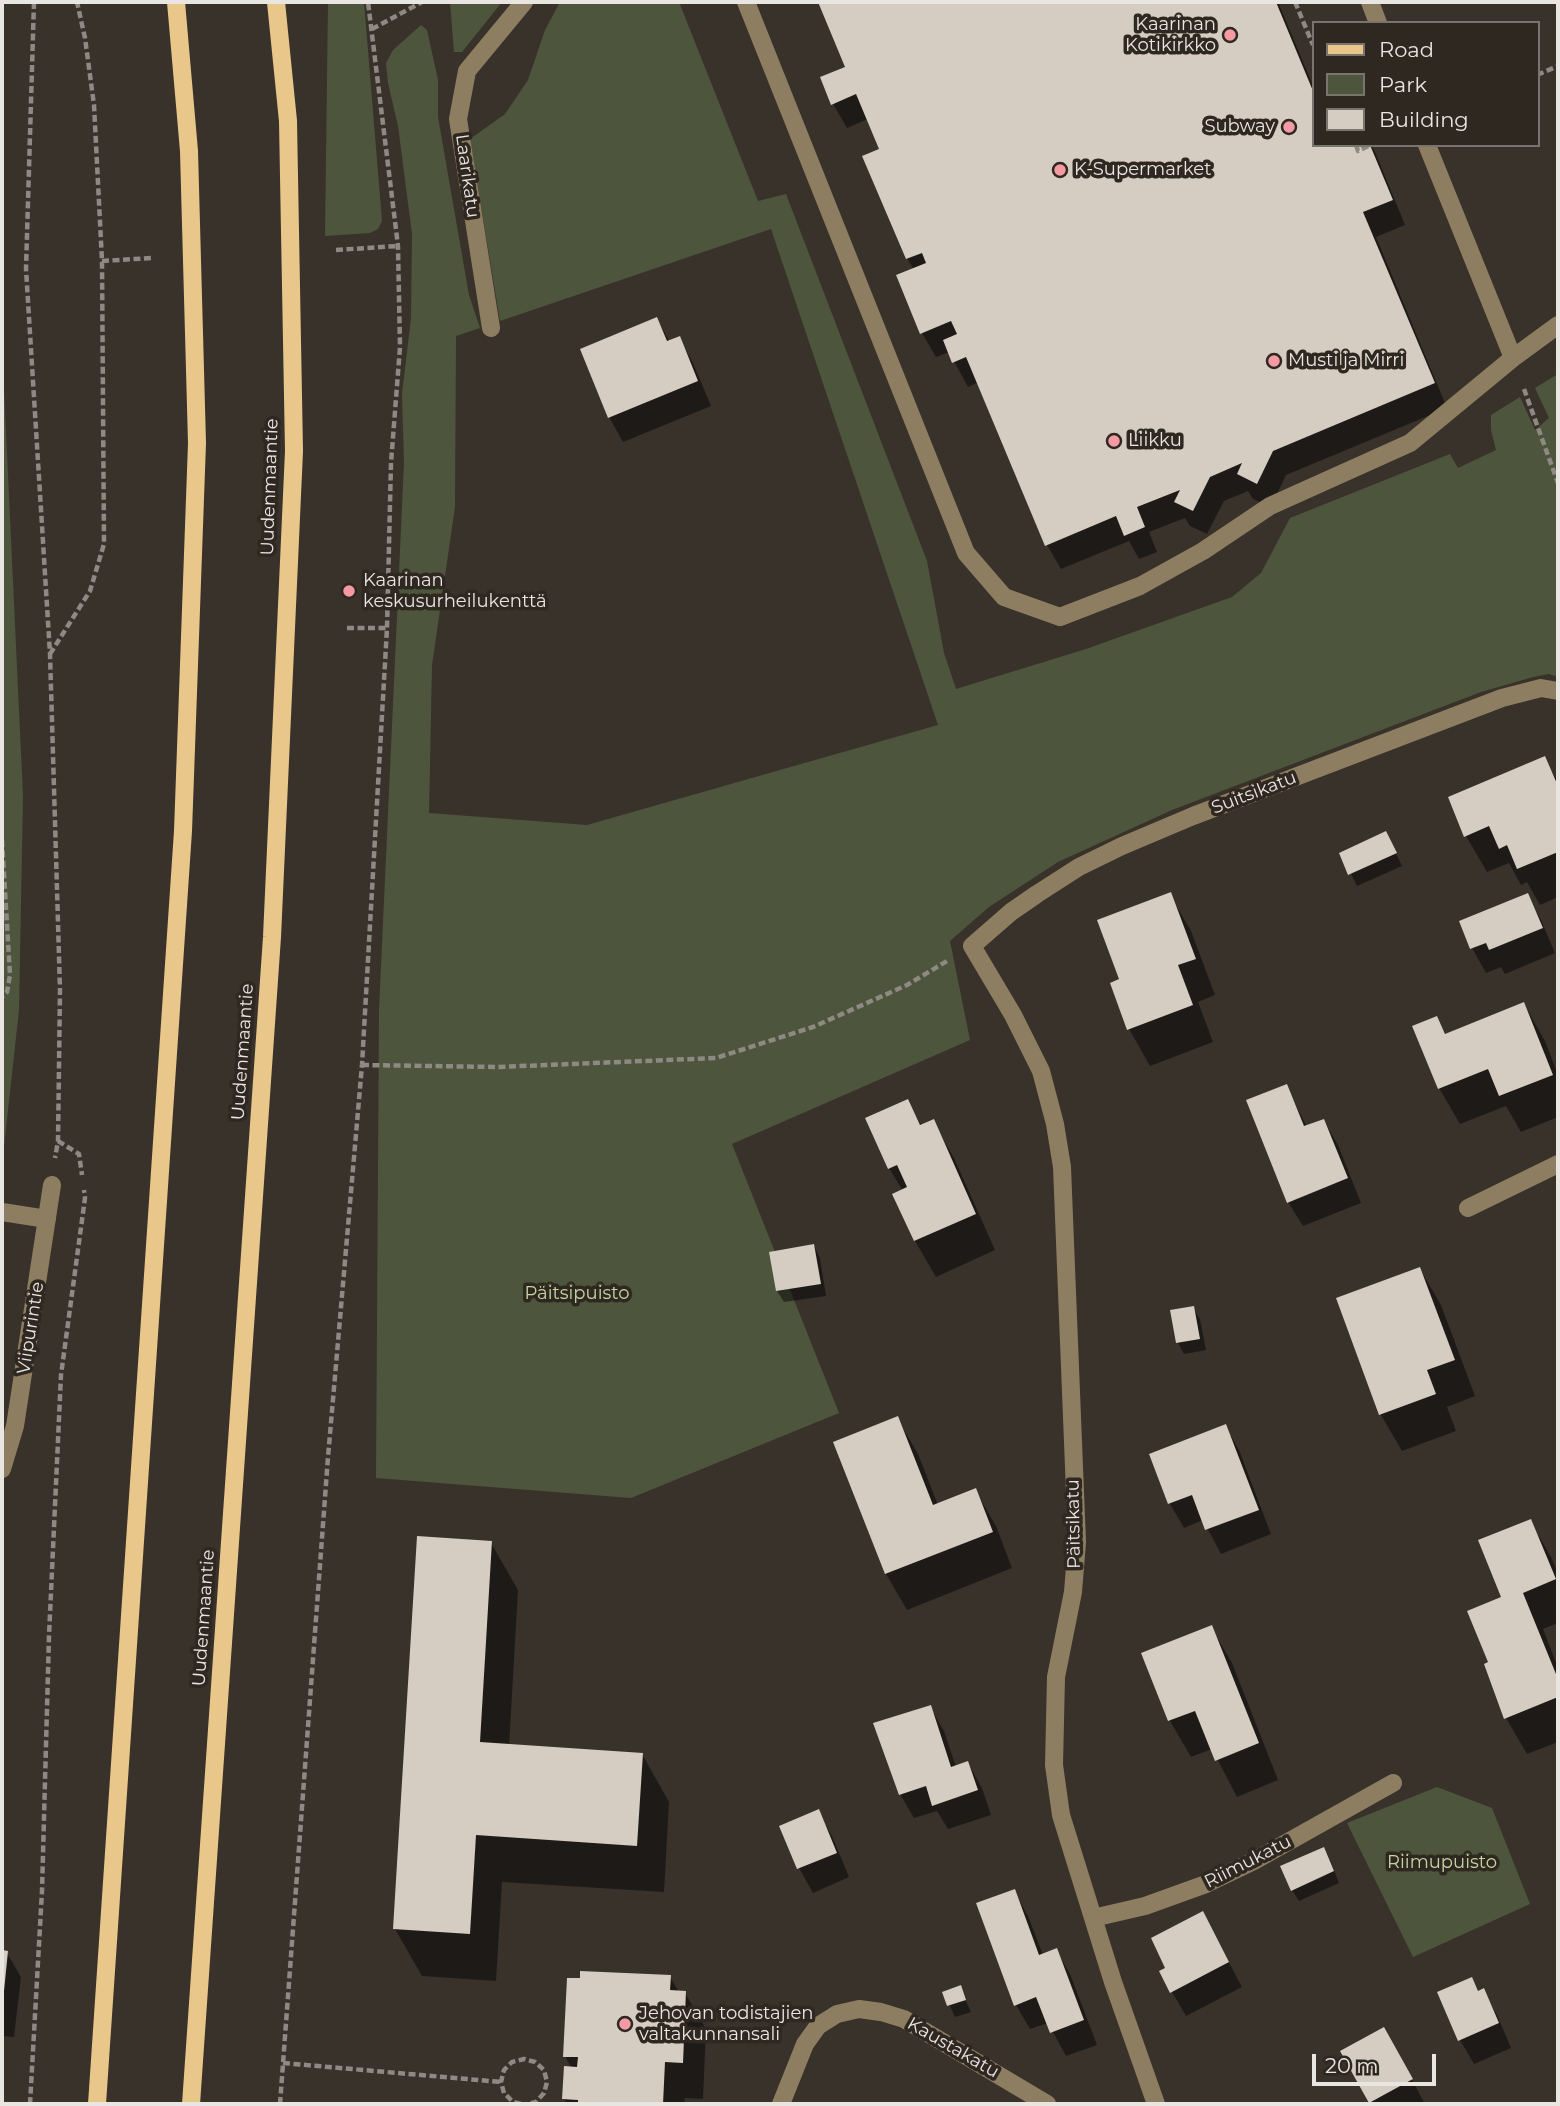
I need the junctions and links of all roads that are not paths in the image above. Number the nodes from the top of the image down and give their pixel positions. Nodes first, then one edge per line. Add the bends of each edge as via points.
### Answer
1 (176, 2) edge
2 (276, 2) edge
3 (524, 2) edge
4 (746, 2) edge
5 (1370, 2) edge
6 (1377, 21) edge
7 (1428, 147) edge
8 (1558, 325) edge
9 (491, 328) dead end
10 (1513, 358) junction
11 (1558, 691) edge
12 (972, 946) joint
13 (1558, 1164) edge
14 (52, 1185) dead end
15 (1468, 1208) dead end
16 (2, 1212) edge
17 (47, 1219) junction
18 (2, 1469) edge
19 (1393, 1783) dead end
20 (1093, 1918) junction
21 (97, 2104) edge
22 (191, 2104) edge
23 (781, 2104) edge
24 (1047, 2104) edge
25 (1156, 2104) edge

1 - 21 main road via 189,151 197,443 185,789
2 - 22 main road, Uudenmaantie via 288,121 293,451 272,937
3 - 9 street, Laarikatu via 467,71 458,119
4 - 10 street via 966,553 1004,597 1060,617 1140,586 1270,506 1410,443
5 - 6 street
7 - 10 street
8 - 10 street
11 - 12 street, Suitsikatu via 1541,688 1502,698 1134,841 1079,867 1037,894
12 - 20 street, Päitsikatu via 1041,1071 1062,1167 1077,1542 1073,1592 1056,1677 1054,1765 1061,1815
13 - 15 street
14 - 17 street, Viipurintie
16 - 17 street
17 - 18 street, Viipurintie via 15,1426
19 - 20 street, Riimukatu via 1206,1884
20 - 25 street, Päitsikatu
23 - 24 street, Kaustakatu via 805,2044 818,2026 837,2014 859,2009 904,2019

